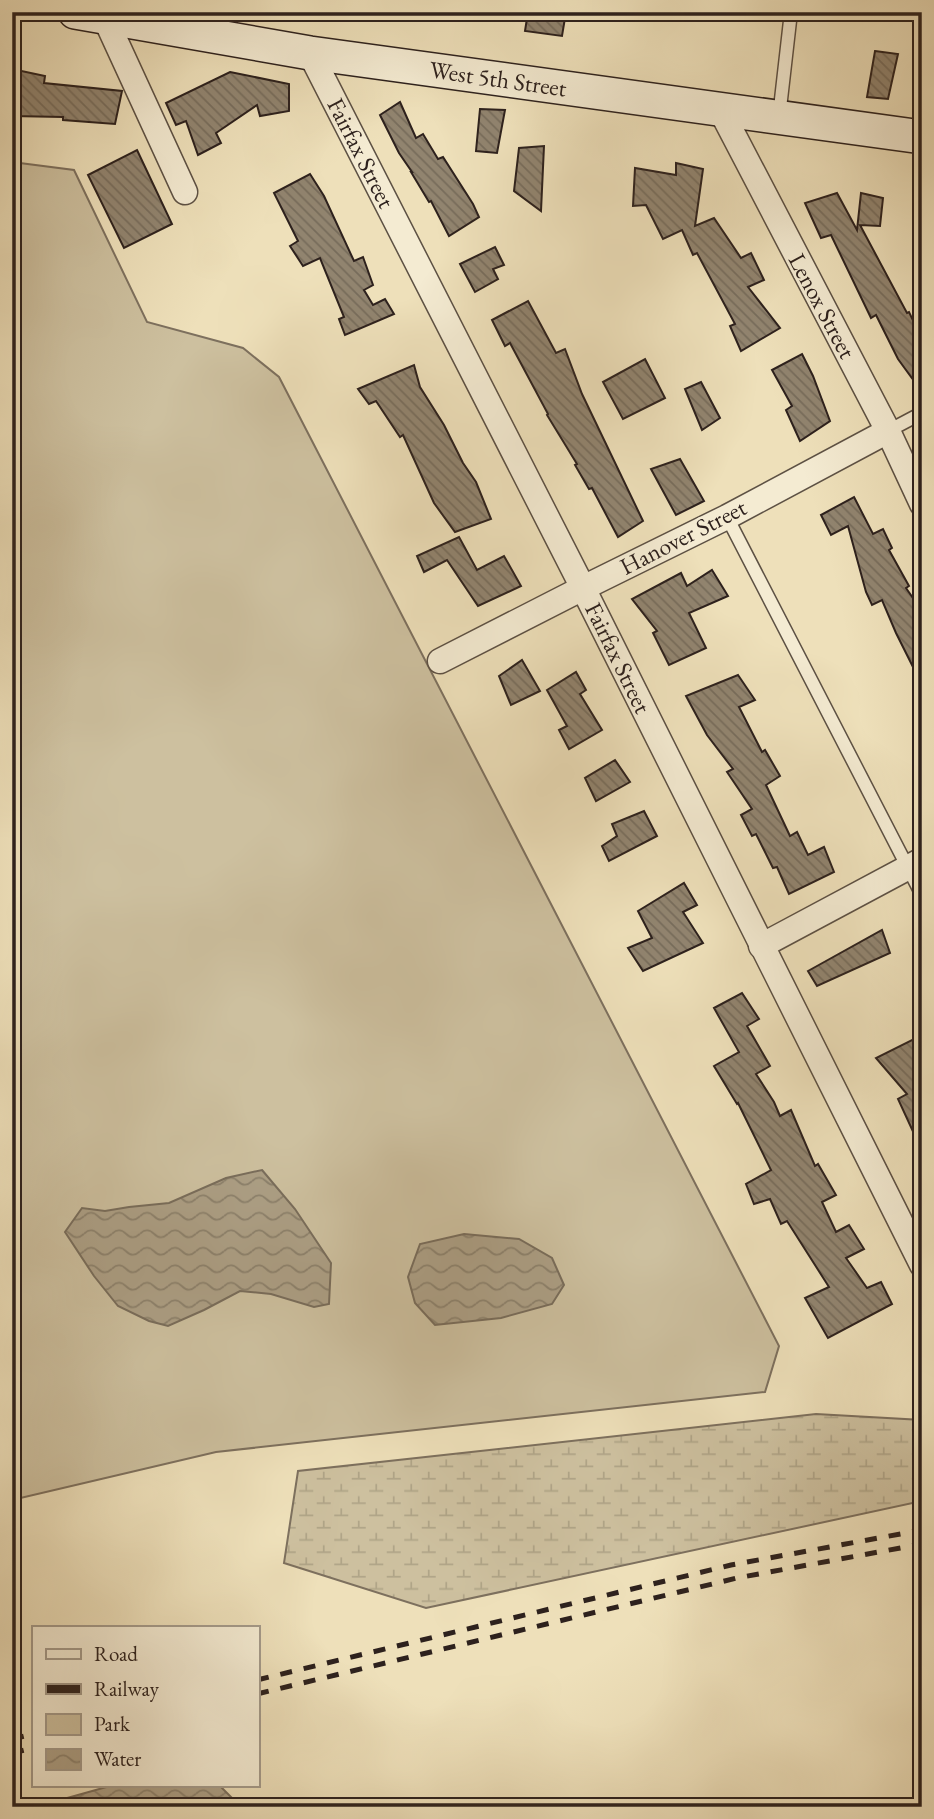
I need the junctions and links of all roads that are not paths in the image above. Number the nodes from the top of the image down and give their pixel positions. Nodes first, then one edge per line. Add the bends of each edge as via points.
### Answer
1 (791, 12) edge
2 (90, 15) edge
3 (310, 53) junction
4 (720, 109) junction
5 (779, 117) junction
6 (922, 137) edge
7 (185, 192) dead end
8 (922, 413) edge
9 (888, 431) junction
10 (922, 504) edge
11 (727, 517) junction
12 (583, 588) junction
13 (440, 660) dead end
14 (915, 864) edge
15 (922, 895) edge
16 (761, 946) junction
17 (922, 1265) edge

1 - 5 lane
2 - 3 main road, West 5th Street
2 - 7 street
3 - 4 main road, West 5th Street
3 - 12 street, Fairfax Street
4 - 5 main road, West 5th Street
4 - 9 street, Lenox Street
5 - 6 main road, West 5th Street
8 - 9 lane
9 - 10 street, Lenox Street
9 - 11 street, Hanover Street
11 - 12 street, Hanover Street
11 - 14 lane
12 - 13 street, Hanover Street
12 - 16 street, Fairfax Street
14 - 15 lane
14 - 16 street
16 - 17 street, Fairfax Street

